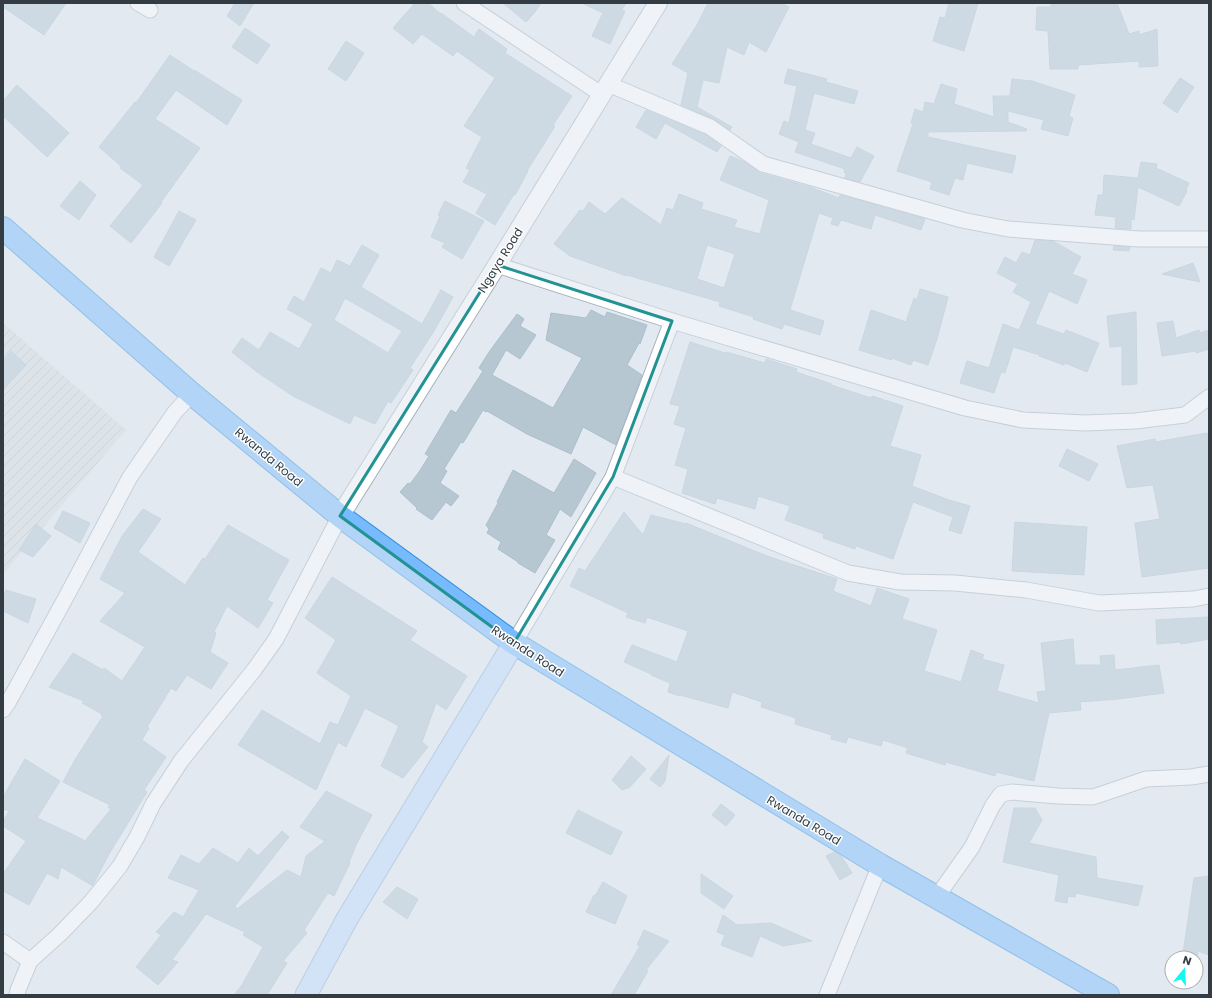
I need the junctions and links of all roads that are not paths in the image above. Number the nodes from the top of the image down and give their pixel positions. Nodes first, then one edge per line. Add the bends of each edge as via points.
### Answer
1 (464, 3) edge
2 (658, 3) edge
3 (604, 89) junction
4 (3, 228) edge
5 (1209, 239) edge
6 (497, 265) junction
7 (672, 321) junction
8 (192, 394) junction
9 (1209, 397) edge
10 (613, 477) junction
11 (340, 516) junction
12 (1209, 596) edge
13 (514, 644) junction
14 (3, 710) edge
15 (1209, 774) edge
16 (880, 865) junction
17 (936, 898) junction
18 (3, 942) edge
19 (30, 961) junction
20 (17, 995) edge
21 (306, 995) edge
22 (827, 995) edge
23 (1108, 995) edge

1 - 3 street
2 - 3 street, Ngaya Road
3 - 5 street via 710,127 763,164 962,220 1016,230 1139,239
3 - 6 street, Ngaya Road
4 - 8 highway, Rwanda Road
6 - 7 street
6 - 11 street, Ngaya Road
7 - 9 street via 964,408 1023,420 1092,423 1185,415
7 - 10 street
8 - 11 highway, Rwanda Road
8 - 14 street via 175,412 130,477 62,606
10 - 12 street via 848,573 900,582 955,583 1026,590 1099,603
10 - 13 street
11 - 13 highway, Rwanda Road
11 - 19 street via 276,639 181,762 153,804 120,866 91,902
13 - 16 highway, Rwanda Road
13 - 21 main road via 347,918
15 - 17 street via 1146,779 1093,797 1012,792 1000,794 972,847
16 - 17 highway, Rwanda Road
16 - 22 street
17 - 23 highway, Rwanda Road
18 - 19 street
19 - 20 street

